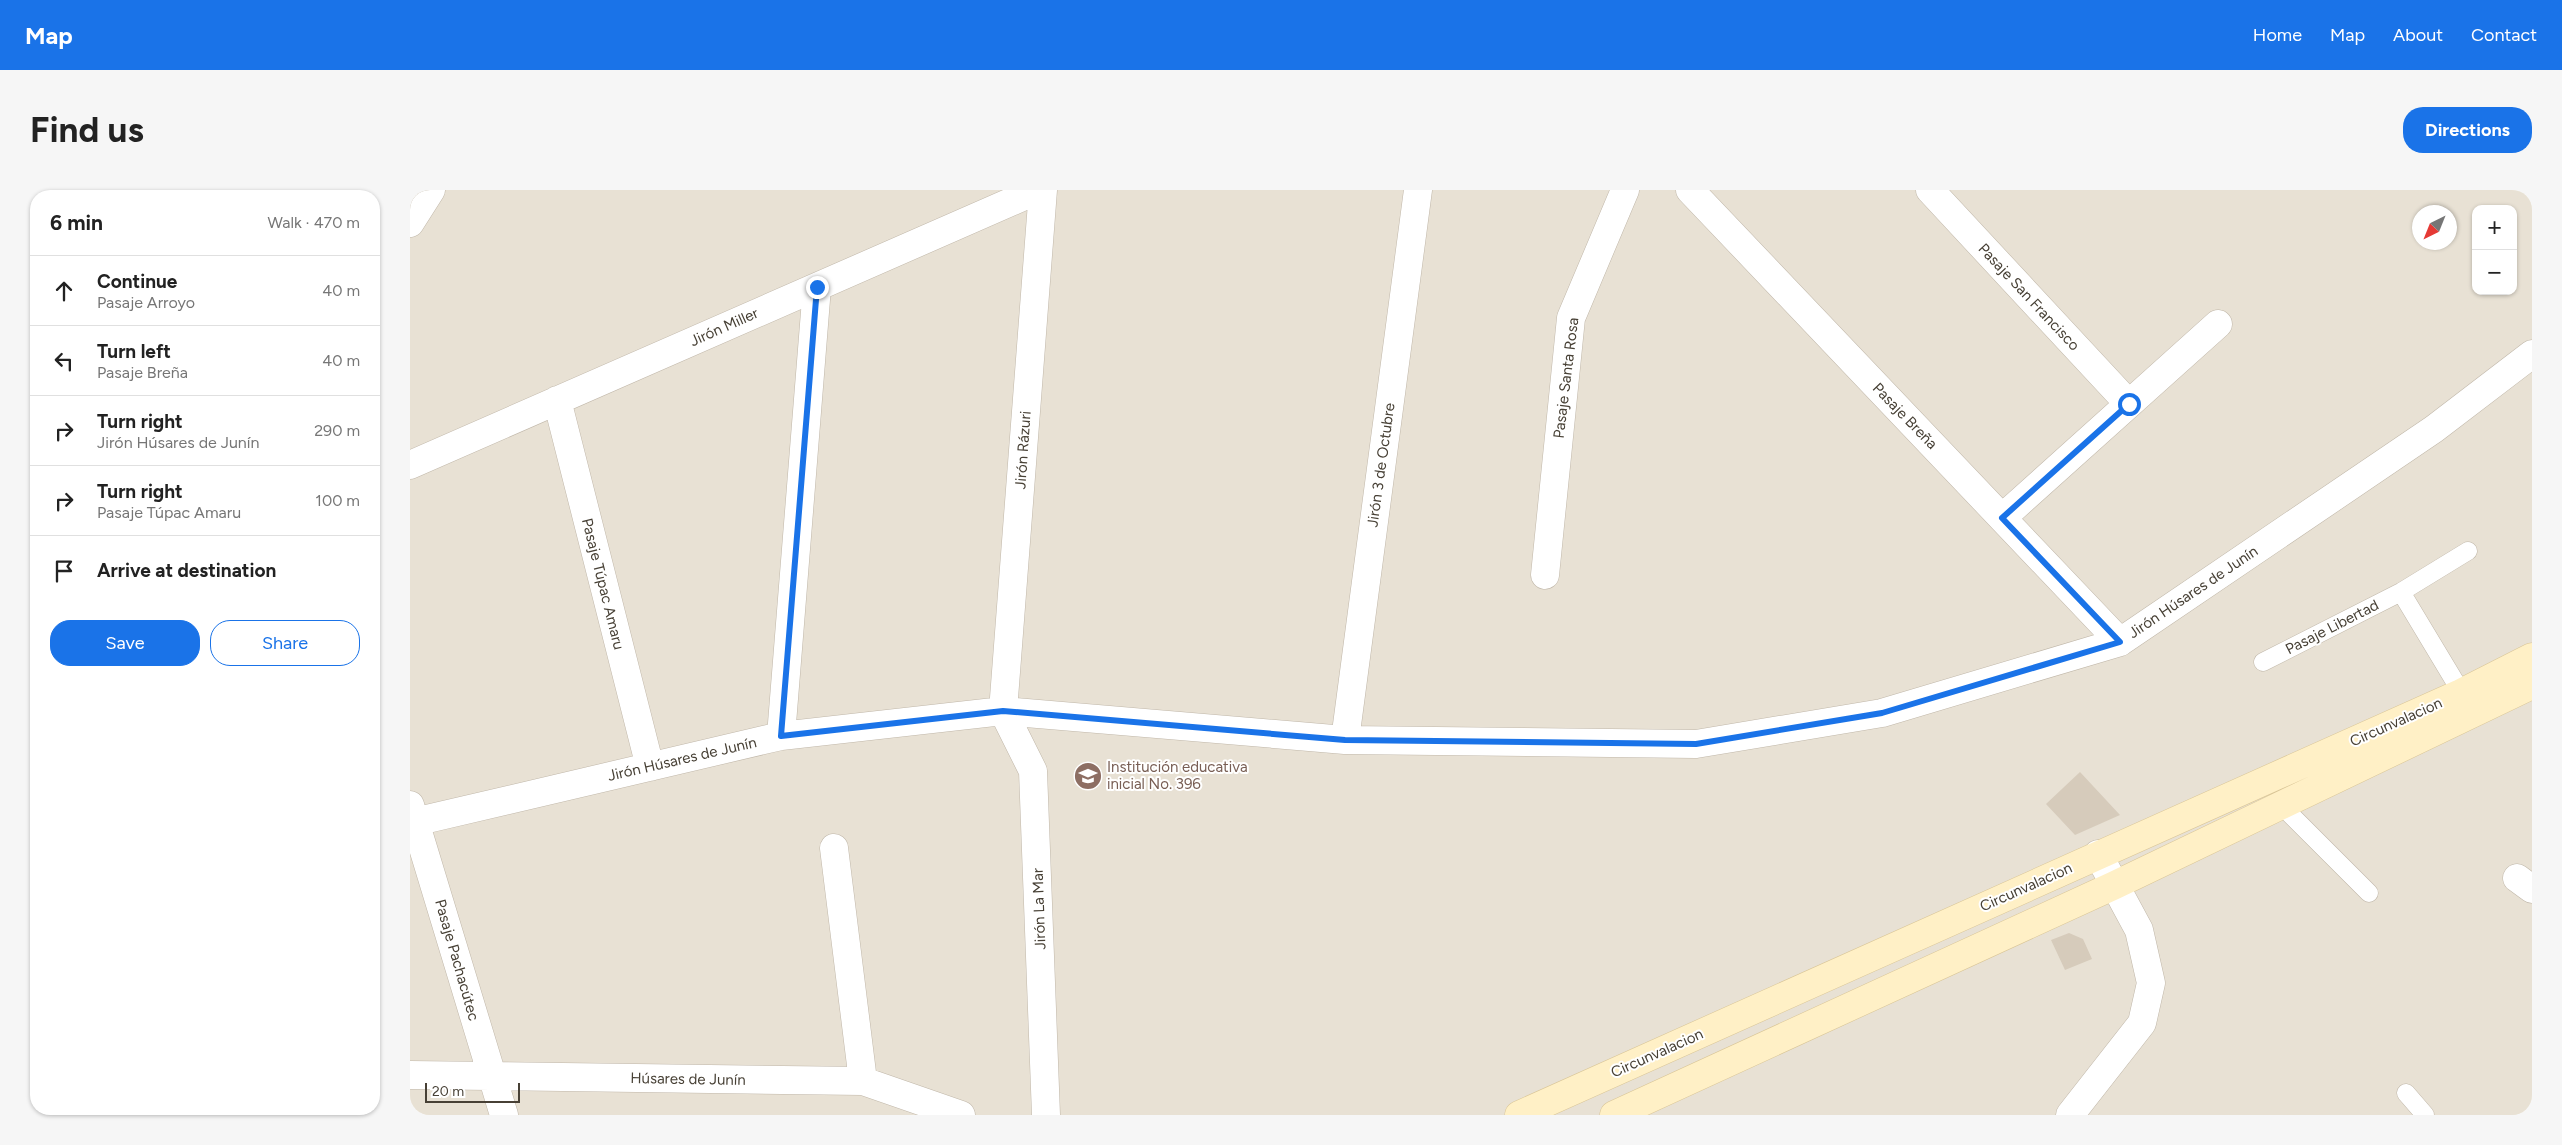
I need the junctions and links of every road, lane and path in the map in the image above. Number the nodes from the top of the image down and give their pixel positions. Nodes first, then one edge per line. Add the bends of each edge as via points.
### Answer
1 (431, 190) edge
2 (1038, 190) edge
3 (1043, 190) edge
4 (1418, 190) edge
5 (1625, 190) edge
6 (1690, 190) edge
7 (1930, 190) edge
8 (410, 223) edge
9 (817, 287) junction
10 (2218, 324) dead end
11 (2532, 354) edge
12 (557, 400) junction
13 (2129, 404) junction
14 (410, 465) edge
15 (2002, 518) junction
16 (2468, 551) dead end
17 (1545, 575) dead end
18 (2400, 592) junction
19 (2120, 642) junction
20 (2532, 657) edge
21 (2263, 662) dead end
22 (2532, 685) edge
23 (2468, 703) junction
24 (1003, 711) junction
25 (781, 736) junction
26 (1345, 740) junction
27 (650, 767) junction
28 (2281, 805) junction
29 (412, 816) edge
30 (834, 848) dead end
31 (2098, 854) junction
32 (2115, 885) junction
33 (2369, 893) dead end
34 (410, 1075) edge
35 (491, 1076) junction
36 (862, 1081) junction
37 (2406, 1093) dead end
38 (504, 1115) edge
39 (961, 1115) edge
40 (1046, 1115) edge
41 (1519, 1115) edge
42 (1614, 1115) edge
43 (2070, 1115) edge
44 (2425, 1115) edge

1 - 8 street
2 - 9 street, Jirón Miller
3 - 24 street, Jirón Rázuri
4 - 26 street, Jirón 3 de Octubre
5 - 17 street, Pasaje Santa Rosa via 1571,318
6 - 15 street, Pasaje Breña
7 - 13 street, Pasaje San Francisco
9 - 12 street, Jirón Miller
9 - 25 street
10 - 13 street
11 - 19 street, Jirón Húsares de Junín via 2434,429
12 - 14 street, Jirón Miller
12 - 27 street, Pasaje Túpac Amaru
13 - 15 street
15 - 19 street, Pasaje Breña
16 - 18 lane, Pasaje Libertad
18 - 21 lane, Pasaje Libertad
18 - 23 lane
19 - 26 street, Jirón Húsares de Junín via 1882,713 1696,744
20 - 23 street, Circunvalacion
22 - 23 street, Circunvalacion
23 - 28 street, Circunvalacion
23 - 31 street, Circunvalacion
24 - 25 street, Jirón Húsares de Junín
24 - 26 street, Jirón Húsares de Junín
24 - 40 street, Jirón La Mar via 1033,771
25 - 27 street, Jirón Húsares de Junín
27 - 29 street, Jirón Húsares de Junín
28 - 32 street, Circunvalacion
28 - 33 lane
29 - 35 street, Pasaje Pachacútec
30 - 36 street
31 - 32 street
31 - 41 street, Circunvalacion
32 - 42 street, Circunvalacion
32 - 43 street via 2139,930 2151,983 2142,1022
34 - 35 street, Húsares de Junín
35 - 36 street, Húsares de Junín
35 - 38 street, Pasaje Pachacútec
36 - 39 street, Húsares de Junín
37 - 44 lane

